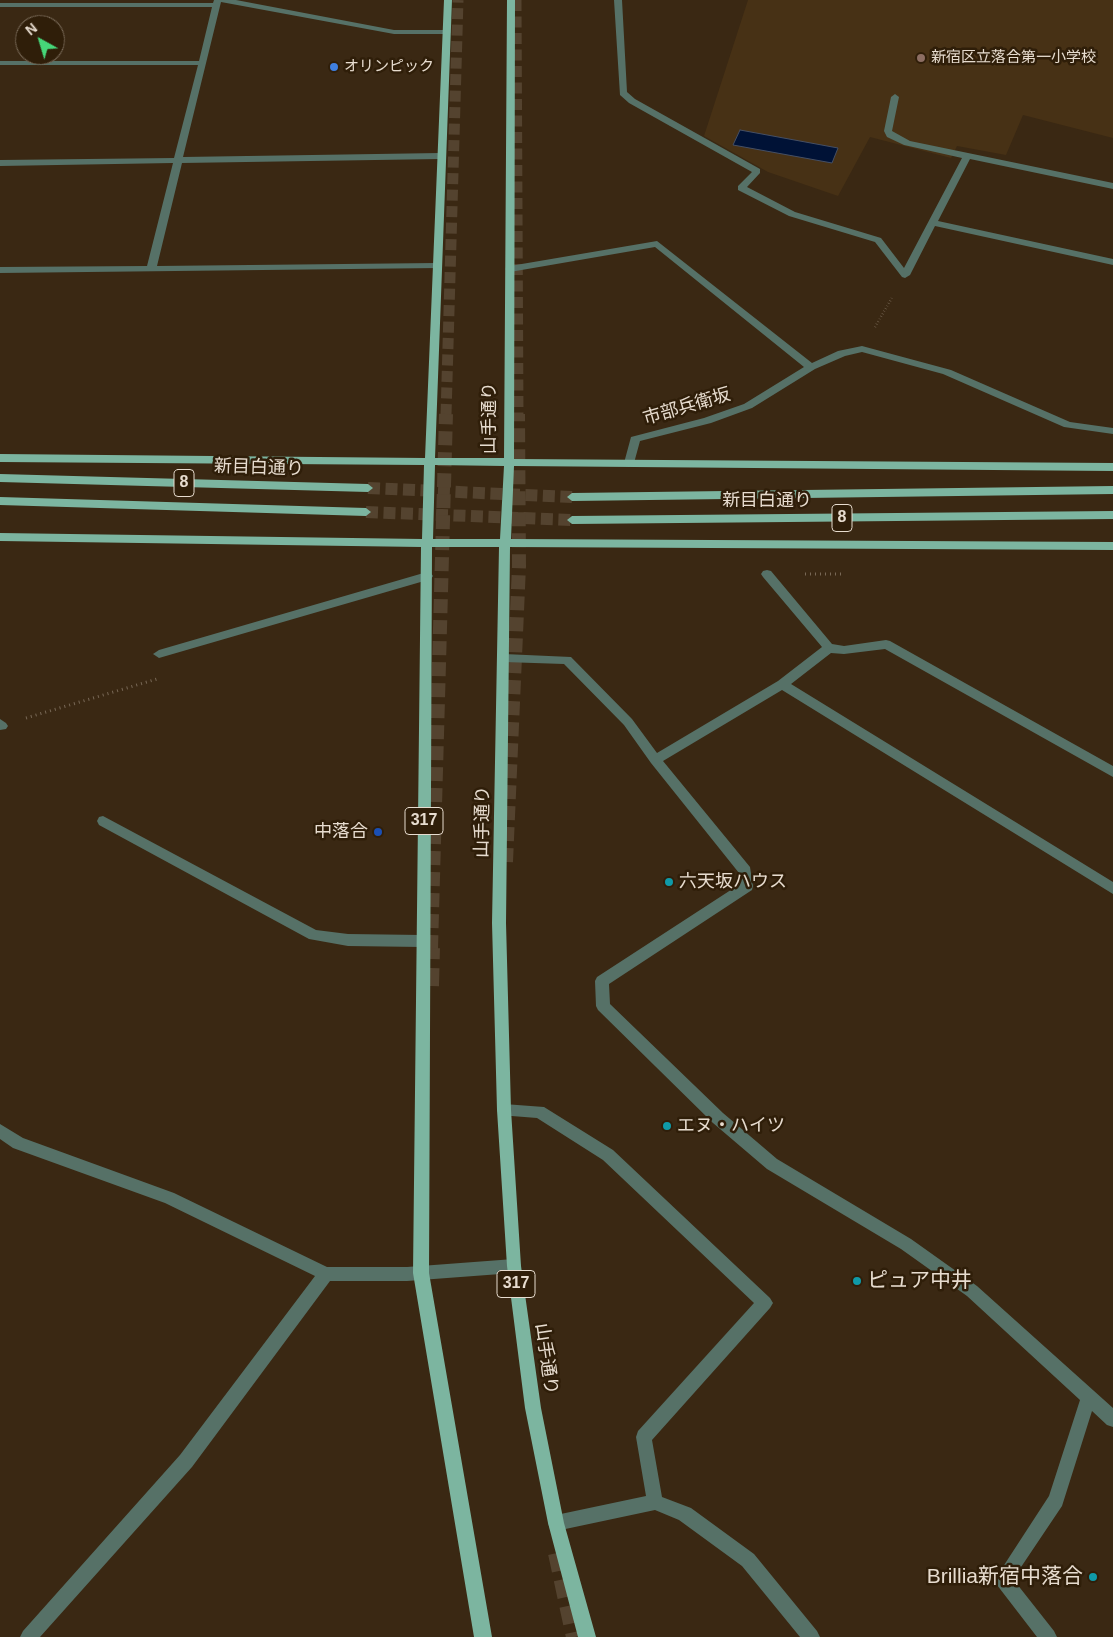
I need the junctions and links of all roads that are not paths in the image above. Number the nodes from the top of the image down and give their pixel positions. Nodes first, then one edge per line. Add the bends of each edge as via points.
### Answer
1 (448, 0) edge
2 (511, 0) edge
3 (618, 0) edge
4 (219, 2) edge
5 (0, 5) edge
6 (446, 32) junction
7 (0, 63) edge
8 (203, 63) junction
9 (895, 97) dead end
10 (440, 156) junction
11 (967, 156) junction
12 (177, 161) junction
13 (0, 162) edge
14 (1113, 186) edge
15 (932, 222) junction
16 (1113, 262) edge
17 (436, 266) junction
18 (151, 269) junction
19 (510, 269) junction
20 (0, 270) edge
21 (811, 367) junction
22 (1113, 431) edge
23 (0, 458) edge
24 (429, 461) junction
25 (509, 461) junction
26 (629, 463) junction
27 (1113, 467) edge
28 (0, 478) edge
29 (368, 488) tunnel mouth
30 (1113, 490) edge
31 (572, 497) tunnel mouth
32 (0, 501) edge
33 (366, 512) tunnel mouth
34 (1113, 515) edge
35 (572, 520) tunnel mouth
36 (0, 536) edge
37 (427, 543) junction
38 (505, 544) junction
39 (1113, 546) edge
40 (767, 574) dead end
41 (427, 576) junction
42 (829, 648) junction
43 (159, 654) road end
44 (504, 658) junction
45 (782, 684) junction
46 (656, 760) junction
47 (1113, 772) edge
48 (103, 821) dead end
49 (1113, 889) edge
50 (422, 941) junction
51 (504, 1110) junction
52 (0, 1131) edge
53 (514, 1266) junction
54 (421, 1273) junction
55 (326, 1274) junction
56 (1089, 1396) junction
57 (1112, 1416) edge
58 (655, 1502) junction
59 (556, 1523) junction
60 (29, 1637) edge
61 (483, 1637) edge
62 (587, 1637) edge
63 (811, 1637) edge
64 (1048, 1637) edge

1 - 6 main road, 317
2 - 19 main road, 山手通り / 317
3 - 15 street via 624,93 632,101 757,171 741,188 792,214 878,240 905,274
4 - 5 street
4 - 6 street via 394,32
4 - 8 street
6 - 10 main road, 317
7 - 8 street
8 - 12 street
9 - 11 street via 888,131 890,135 907,143
10 - 12 street
10 - 17 main road, 317
11 - 14 street
11 - 15 street
12 - 13 street
12 - 18 street
15 - 16 street
17 - 18 street
17 - 24 main road, 317
18 - 20 street
19 - 21 street via 656,244
19 - 25 main road, 山手通り / 317
21 - 22 street, 市部兵衛坂 via 842,353 862,349 947,372 1068,425
21 - 26 street, 市部兵衛坂 via 748,406 707,421 635,439
23 - 24 main road
24 - 25 main road
24 - 37 main road, 317
25 - 26 main road
25 - 38 main road, 山手通り / 317
26 - 27 main road
28 - 29 main road, 新目白通り / 8
30 - 31 main road, 新目白通り / 8
32 - 33 main road, 8
34 - 35 main road, 新目白通り / 8
36 - 37 main road
37 - 38 main road
37 - 41 main road, 317
38 - 39 main road
38 - 44 main road, 山手通り / 317
40 - 42 street
41 - 43 street
41 - 50 main road, 317
42 - 45 street
42 - 47 street via 844,650 886,644
44 - 46 street via 567,660 628,722
44 - 51 main road, 山手通り / 317 via 499,923
45 - 46 street
45 - 49 street
46 - 56 street via 745,872 747,886 602,981 603,1006 718,1118 772,1164 906,1244 972,1291
48 - 50 street via 314,935 348,940
50 - 54 main road, 317
51 - 53 main road, 山手通り / 317
51 - 58 street via 539,1112 608,1156 765,1302 644,1437
52 - 55 street via 18,1143 170,1198
53 - 54 street
53 - 59 main road, 山手通り / 317 via 533,1408
54 - 55 street
54 - 61 main road, 317
55 - 60 street via 186,1461
56 - 57 street
56 - 64 street via 1056,1500 1003,1579
58 - 59 street
58 - 63 street via 685,1514 748,1560
59 - 62 main road, 山手通り / 317

